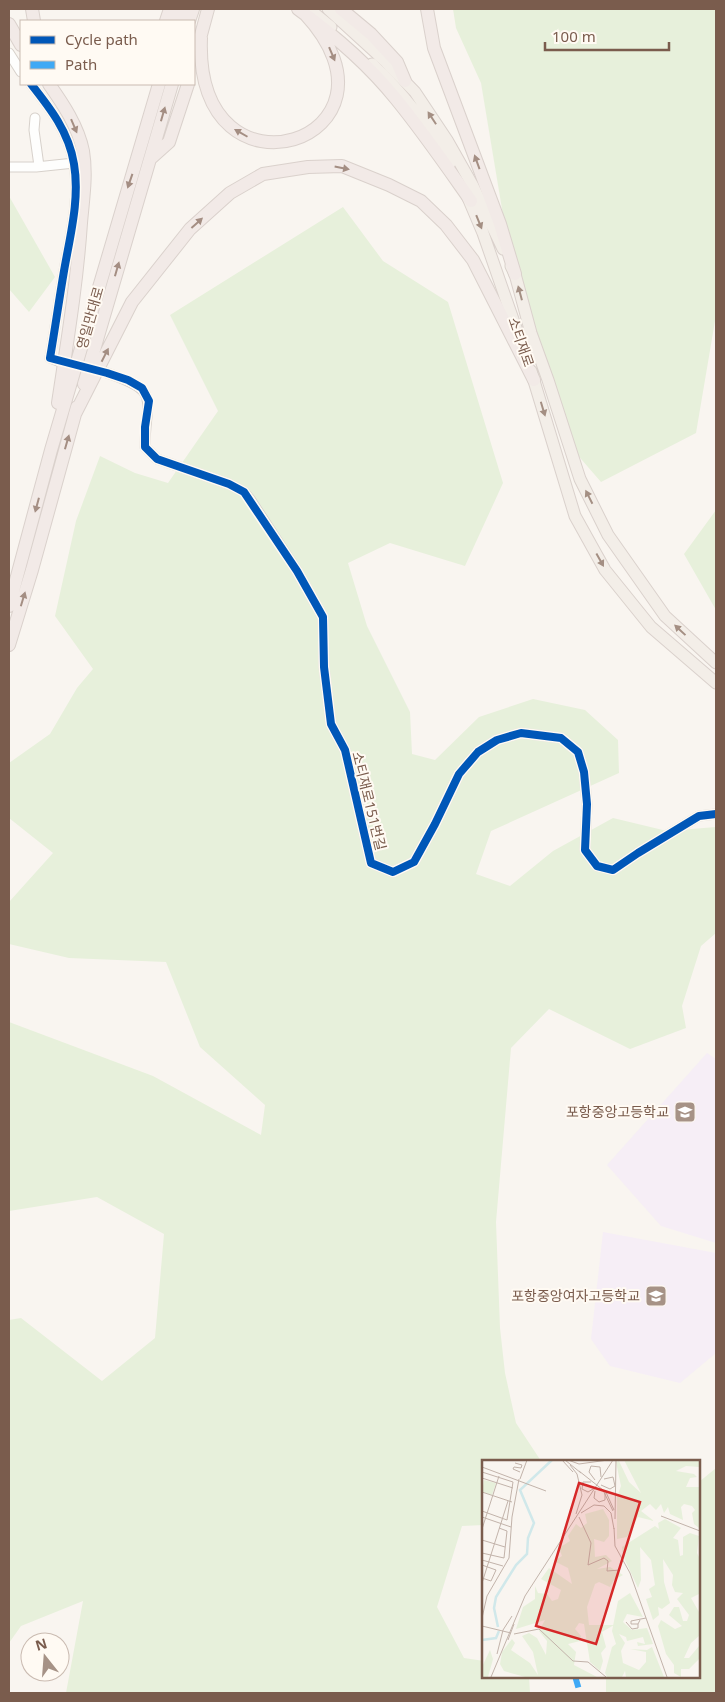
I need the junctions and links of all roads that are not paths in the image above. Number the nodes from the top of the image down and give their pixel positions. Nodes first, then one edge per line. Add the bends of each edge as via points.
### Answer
1 (208, 9) edge
2 (328, 9) edge
3 (341, 9) edge
4 (427, 9) edge
5 (304, 11) edge
6 (9, 24) edge
7 (201, 38) junction
8 (20, 43) edge
9 (9, 53) edge
10 (195, 59) edge
11 (20, 70) edge
12 (405, 82) junction
13 (32, 85) edge
14 (50, 85) edge
15 (152, 85) edge
16 (159, 85) edge
17 (172, 85) edge
18 (188, 85) edge
19 (35, 118) dead end
20 (150, 159) junction
21 (136, 161) junction
22 (74, 163) junction
23 (39, 166) junction
24 (9, 167) edge
25 (471, 201) joint
26 (515, 274) junction
27 (60, 362) dead end
28 (107, 373) dead end
29 (534, 380) junction
30 (75, 414) junction
31 (51, 450) junction
32 (9, 606) edge
33 (9, 645) edge
34 (716, 663) edge
35 (716, 683) edge
36 (716, 814) edge

1 - 7 highway
2 - 12 main road, 소티재로
3 - 12 highway via 397,62
26 -> 4 highway via 500,224 434,48
5 -> 7 highway via 330,47 339,84 333,106 319,126 293,140 261,142 236,131 224,121 209,99 203,80
5 - 25 highway via 366,66 396,98
6 - 8 highway
7 - 10 highway
9 - 11 street
26 -> 12 main road, 소티재로 via 447,140
13 - 22 street via 57,117
14 -> 31 highway via 75,125 83,150 85,174 78,270
15 - 21 highway
16 - 21 highway, 영일만대로
20 -> 17 highway, 영일만대로
18 - 20 highway via 168,142
19 - 23 street
30 -> 20 highway, 영일만대로
21 -> 31 highway, 영일만대로
22 - 23 street
22 - 27 street via 73,221 50,358
23 - 24 street
25 -> 29 main road, 소티재로
34 -> 26 main road, 소티재로 via 665,616 608,536 580,479 531,333
28 - 36 street, 소티재로151번길 via 142,388 149,402 145,447 157,460 228,484 250,498 323,617 324,667 331,724 345,750 371,863 393,872 414,862 459,774 478,752 497,740 520,733 561,738 578,752 584,772 587,804 585,850 596,866 613,870 699,816
30 -> 29 highway via 132,302 190,229 230,193 263,174 308,167 342,166 422,201 473,260
29 -> 35 main road, 소티재로 via 575,516 605,570 651,628
33 -> 30 highway, 영일만대로
31 -> 32 highway, 영일만대로

